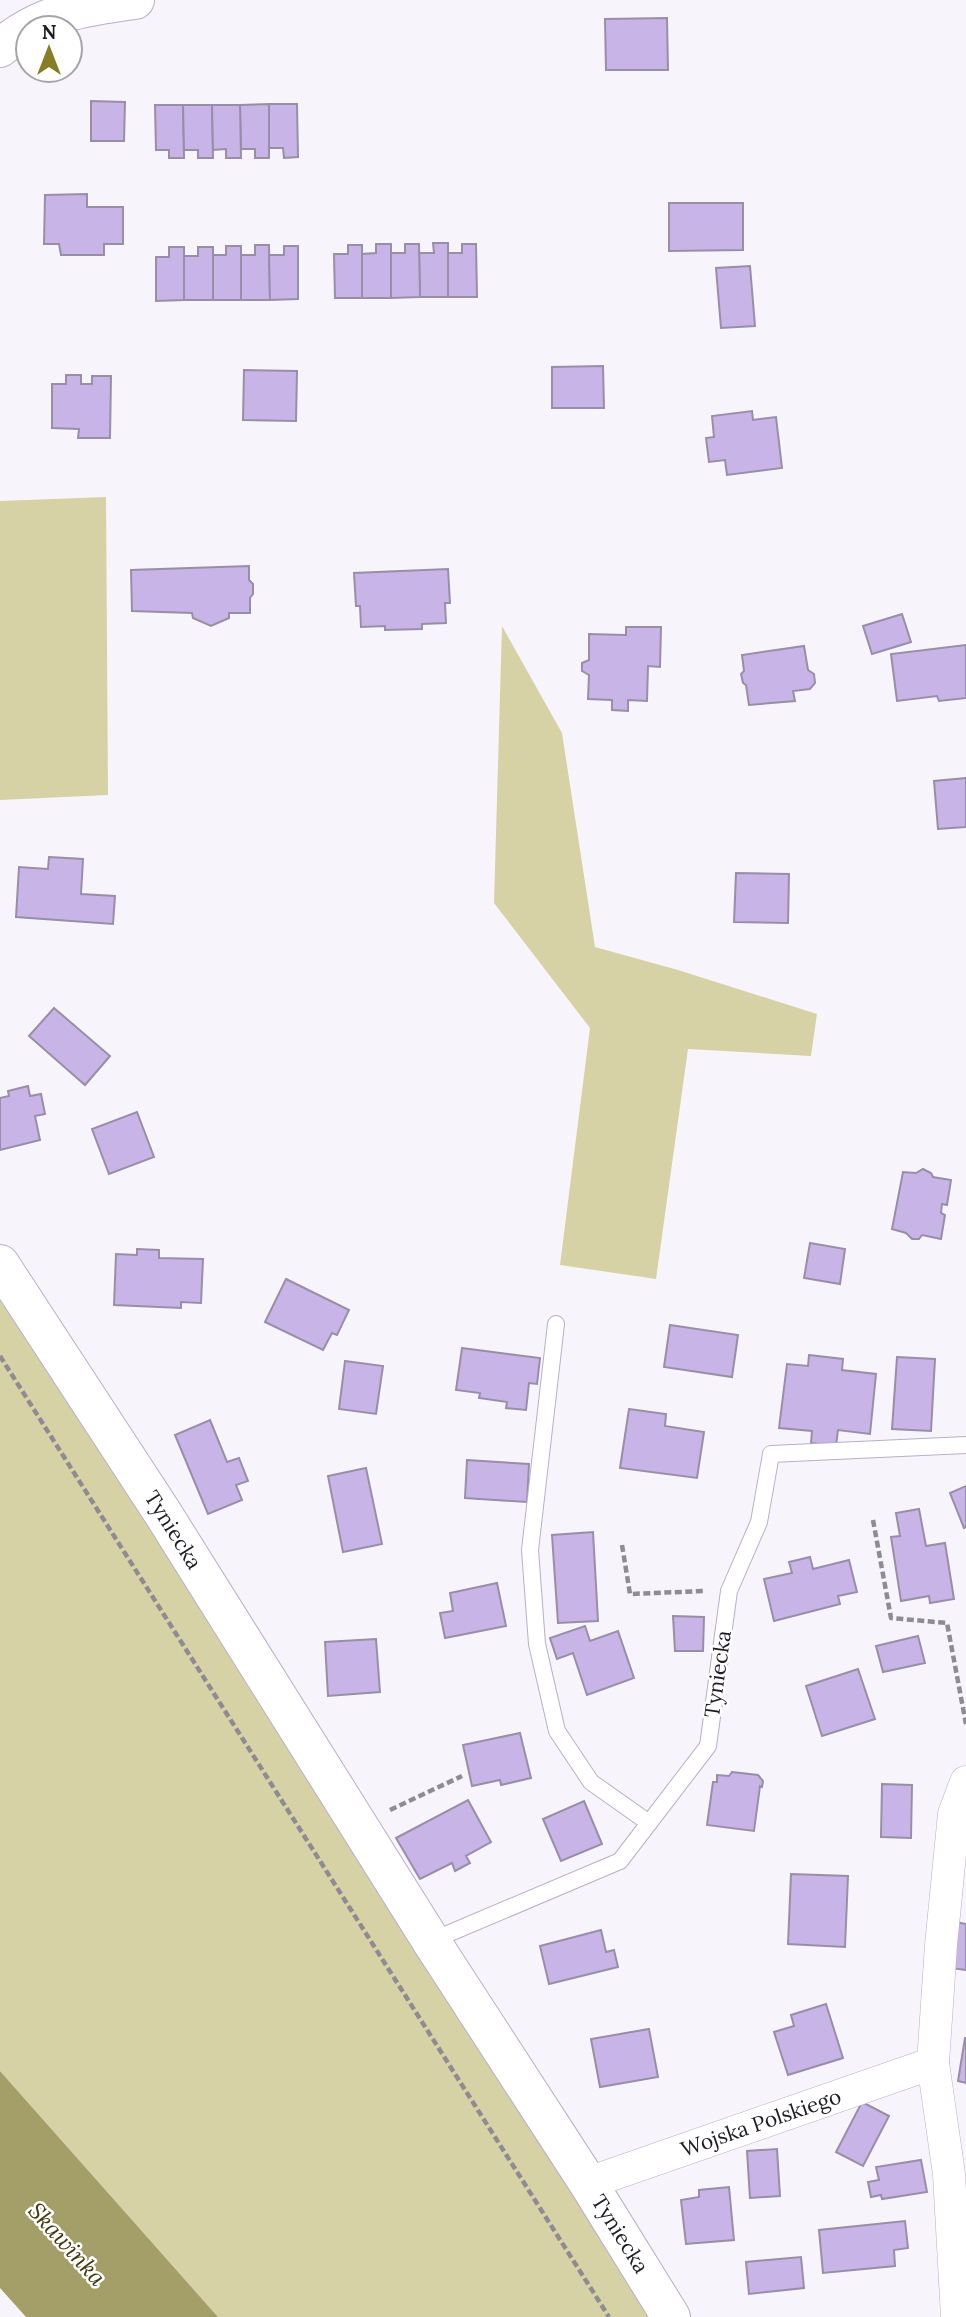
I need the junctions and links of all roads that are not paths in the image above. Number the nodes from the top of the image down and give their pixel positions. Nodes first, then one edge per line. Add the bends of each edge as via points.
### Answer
1 (135, 0) edge
2 (0, 48) edge
3 (0, 1264) edge
4 (556, 1324) dead end
5 (966, 1446) edge
6 (966, 1782) edge
7 (649, 1823) junction
8 (431, 1941) junction
9 (933, 2063) junction
10 (588, 2183) junction
11 (671, 2317) edge
12 (957, 2317) edge

1 - 2 street via 55,14 27,27
3 - 8 street, Tyniecka
4 - 7 lane via 530,1550 537,1644 557,1731 591,1782
5 - 7 lane, Tyniecka via 771,1454 759,1522 729,1591 708,1746
6 - 9 street via 954,1814
7 - 8 lane, Tyniecka via 620,1861
8 - 10 street, Tyniecka
9 - 10 street, Wojska Polskiego
9 - 12 street via 949,2174
10 - 11 street, Tyniecka

